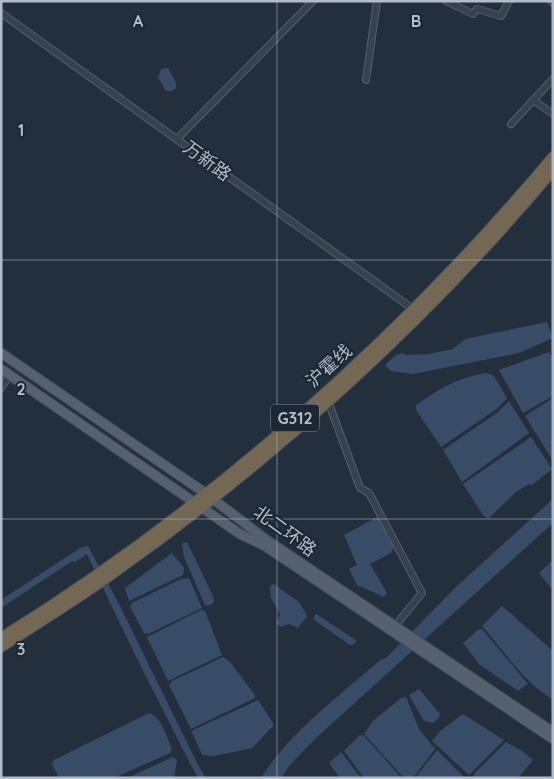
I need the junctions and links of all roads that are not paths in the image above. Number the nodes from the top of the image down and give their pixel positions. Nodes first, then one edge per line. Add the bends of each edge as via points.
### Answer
1 (313, 1) edge
2 (377, 1) edge
3 (446, 1) edge
4 (508, 1) edge
5 (1, 13) edge
6 (553, 79) edge
7 (366, 80) dead end
8 (533, 100) junction
9 (553, 114) edge
10 (511, 124) dead end
11 (177, 139) junction
12 (553, 157) edge
13 (553, 170) edge
14 (413, 309) junction
15 (1, 353) edge
16 (17, 364) junction
17 (1, 369) edge
18 (10, 375) junction
19 (1, 388) edge
20 (328, 401) junction
21 (209, 496) junction
22 (198, 504) junction
23 (396, 629) junction
24 (1, 638) edge
25 (1, 647) edge
26 (426, 651) junction
27 (553, 732) edge
28 (553, 740) edge

1 - 11 street
2 - 7 street
3 - 4 street via 473,14 477,9 502,16
5 - 11 street, 万新路
6 - 8 street
8 - 9 street
8 - 10 street
11 - 14 street, 万新路
12 - 14 highway, 沪霍线 / G312 via 482,238
13 - 20 highway, 沪霍线 / G312 via 440,294
14 - 21 highway, 沪霍线 / G312
15 - 16 main road, 北二环路
16 - 18 main road
16 - 21 main road, 北二环路
17 - 18 main road, 北二环路
18 - 19 street
18 - 22 main road, 北二环路
20 - 21 highway, 沪霍线 / G312
20 - 23 street via 360,488 374,502 422,593
21 - 22 highway, 沪霍线 / G312
21 - 23 main road, 北二环路
22 - 23 main road, 北二环路
22 - 24 highway, 沪霍线 / G312
22 - 25 highway, 沪霍线 / G312 via 113,574
23 - 26 main road, 北二环路
26 - 27 main road, 北二环路
26 - 28 main road, 北二环路

